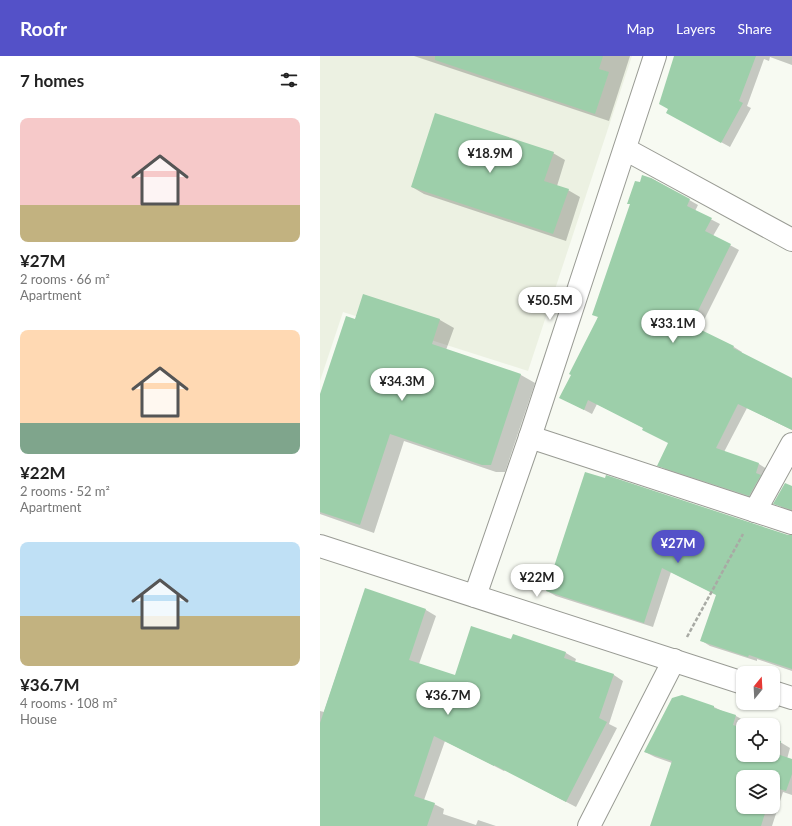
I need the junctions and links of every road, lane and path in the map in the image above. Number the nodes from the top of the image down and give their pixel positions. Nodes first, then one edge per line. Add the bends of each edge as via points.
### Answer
1 (656, 56) edge
2 (625, 150) junction
3 (792, 240) edge
4 (530, 437) junction
5 (792, 444) edge
6 (756, 511) junction
7 (792, 523) edge
8 (322, 552) edge
9 (475, 596) junction
10 (674, 660) junction
11 (736, 680) edge
12 (780, 694) edge
13 (792, 698) edge
14 (589, 826) edge

1 - 2 street
2 - 3 street
2 - 4 street
4 - 6 street
4 - 9 street
5 - 6 street
6 - 7 street
6 - 10 path
8 - 9 street
9 - 10 street
10 - 11 street
10 - 14 street
12 - 13 street

